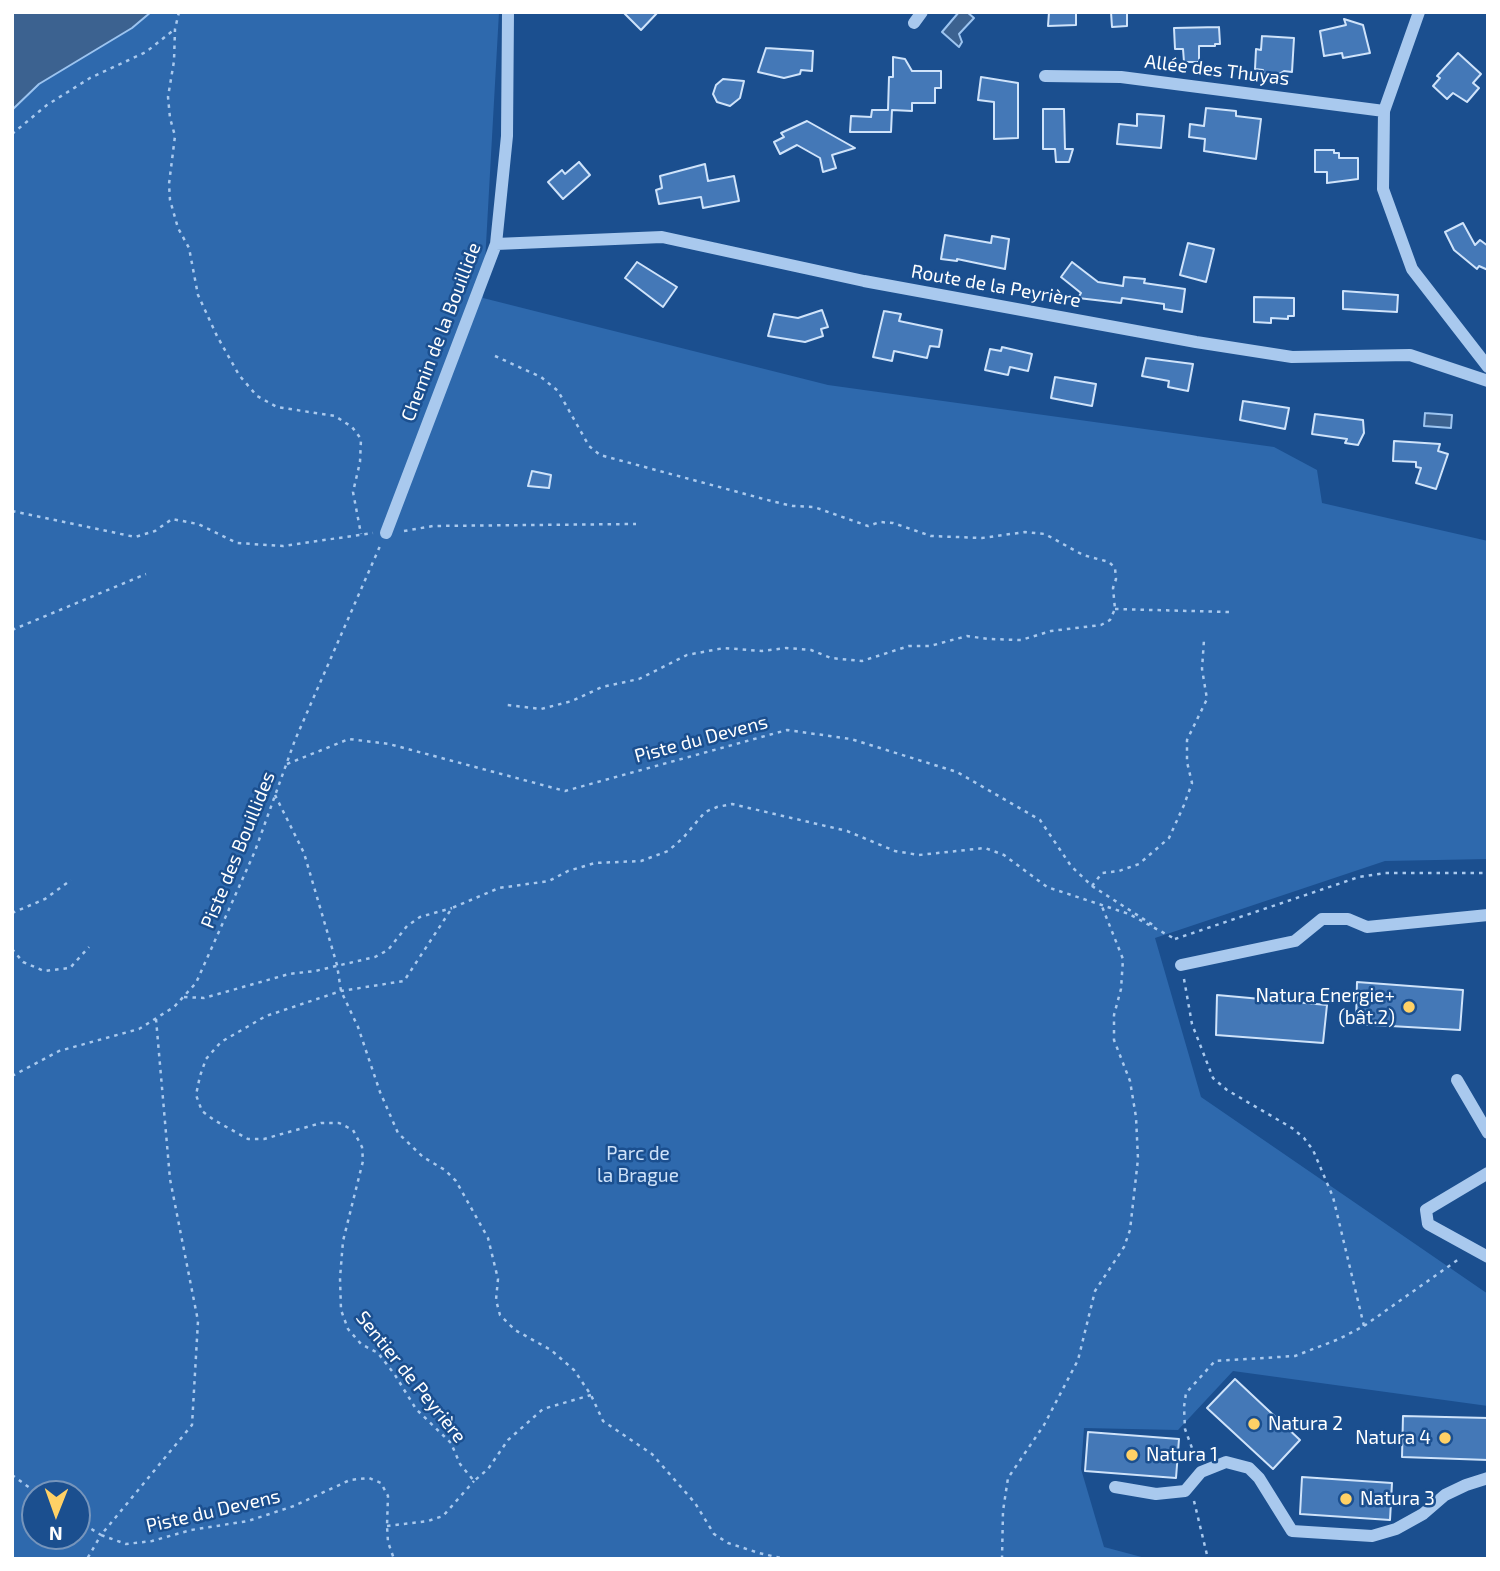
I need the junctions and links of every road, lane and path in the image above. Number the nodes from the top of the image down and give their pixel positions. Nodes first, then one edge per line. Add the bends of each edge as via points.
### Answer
1 (179, 12) edge
2 (508, 12) edge
3 (922, 12) edge
4 (1419, 12) edge
5 (914, 23) dead end
6 (175, 29) junction
7 (1045, 76) dead end
8 (1384, 111) junction
9 (12, 134) edge
10 (496, 244) junction
11 (495, 356) dead end
12 (1488, 367) edge
13 (1488, 381) edge
14 (12, 511) edge
15 (636, 524) dead end
16 (386, 533) junction
17 (361, 534) junction
18 (146, 574) dead end
19 (1115, 609) junction
20 (1229, 612) dead end
21 (12, 629) edge
22 (1204, 640) dead end
23 (507, 705) dead end
24 (287, 764) junction
25 (275, 795) junction
26 (1488, 873) edge
27 (71, 880) dead end
28 (1092, 886) junction
29 (1101, 904) junction
30 (452, 908) junction
31 (12, 913) edge
32 (1488, 915) edge
33 (1175, 939) junction
34 (89, 947) dead end
35 (12, 949) edge
36 (337, 965) junction
37 (1181, 965) joint
38 (341, 991) junction
39 (184, 997) junction
40 (156, 1018) junction
41 (12, 1076) edge
42 (1457, 1080) dead end
43 (1488, 1133) edge
44 (1488, 1173) edge
45 (1473, 1249) junction
46 (1488, 1257) edge
47 (1364, 1326) junction
48 (591, 1395) junction
49 (1201, 1472) junction
50 (1488, 1478) edge
51 (474, 1482) junction
52 (1192, 1484) junction
53 (1115, 1486) dead end
54 (387, 1526) junction
55 (91, 1529) edge
56 (101, 1535) junction
57 (87, 1559) edge
58 (394, 1559) edge
59 (785, 1559) edge
60 (1002, 1559) edge
61 (1208, 1559) edge

1 - 6 path
2 - 10 street, Chemin de la Bouillide via 507,136
3 - 5 street
4 - 8 street
6 - 9 path via 146,51 47,105
6 - 17 path via 169,97 175,136 170,200 189,248 198,295 239,375 257,396 277,407 335,416 352,426 360,439 354,492
7 - 8 street, Allée des Thuyas via 1121,77
8 - 12 street via 1384,189 1412,269
10 - 13 street, Route de la Peyrière via 662,237 864,281 1292,358 1410,355
10 - 16 street, Chemin de la Bouillide
11 - 19 path via 541,377 558,391 589,446 600,455 775,502 814,507 868,526 894,523 931,536 1045,534 1115,568
14 - 17 path via 135,537 172,519 198,524 237,543 283,546
15 - 16 path via 433,526
16 - 17 path
16 - 24 path, Piste des Bouillides
18 - 21 path
19 - 20 path
19 - 23 path via 1101,625 1021,640 967,636 930,646 909,646 862,661 831,658 811,650 724,648 687,655 639,678 552,707
22 - 28 path via 1202,669 1208,699 1187,740 1192,783 1184,806 1169,838 1139,864 1102,873
24 - 25 path, Piste des Bouillides
24 - 28 path, Piste du Devens via 349,739 389,744 565,791 788,730 851,739 957,772 1040,820 1071,866
25 - 36 path via 304,853
25 - 39 path, Piste des Bouillides via 208,961
26 - 33 path via 1359,877
27 - 31 path via 45,899
28 - 33 path, Piste du Devens
29 - 30 path via 1047,887 1004,855 985,848 919,855 895,851 847,831 732,804 705,812 668,851 641,861 595,863 549,881 499,888
29 - 33 path
29 - 60 path via 1123,959 1114,1040 1130,1082 1136,1117 1138,1160 1130,1230 1095,1291 1078,1360 1008,1478
30 - 36 path via 420,917 375,957
30 - 38 path, Sentier de Peyrière via 404,981
32 - 37 street via 1367,927 1348,919 1322,919 1295,941
34 - 35 path via 70,968 44,971 23,962
36 - 38 path
36 - 39 path via 204,998
37 - 47 path via 1192,1024 1213,1078 1292,1128 1313,1150 1333,1197
38 - 48 path via 398,1133 456,1181 488,1238 498,1279 500,1315 574,1370
38 - 51 path, Sentier de Peyrière via 266,1016 221,1042 206,1059 196,1095 202,1111 248,1139 321,1123 353,1130 363,1161 344,1241 341,1310 348,1329 361,1344 378,1353 416,1409 451,1443
39 - 40 path, Piste des Bouillides
40 - 41 path, Piste des Bouillides via 139,1029 59,1051
40 - 56 path, Piste du Devens via 170,1179 198,1321 192,1425
42 - 43 street
44 - 45 street via 1426,1210 1428,1224
45 - 46 street
45 - 47 path
47 - 49 path via 1294,1356 1216,1361 1186,1393 1184,1407 1185,1429
48 - 51 path via 543,1409 508,1440
48 - 59 path via 603,1421 652,1454 695,1503 714,1534 728,1543
49 - 50 street via 1226,1462 1250,1468 1293,1531 1372,1536 1396,1529 1445,1495
49 - 52 street
51 - 54 path via 443,1516
52 - 53 street via 1185,1491 1156,1494
52 - 61 path
54 - 56 path, Piste du Devens via 388,1496 381,1483 369,1478 350,1480 248,1521 125,1544
54 - 58 path, Piste du Devens
55 - 56 path
56 - 57 path

